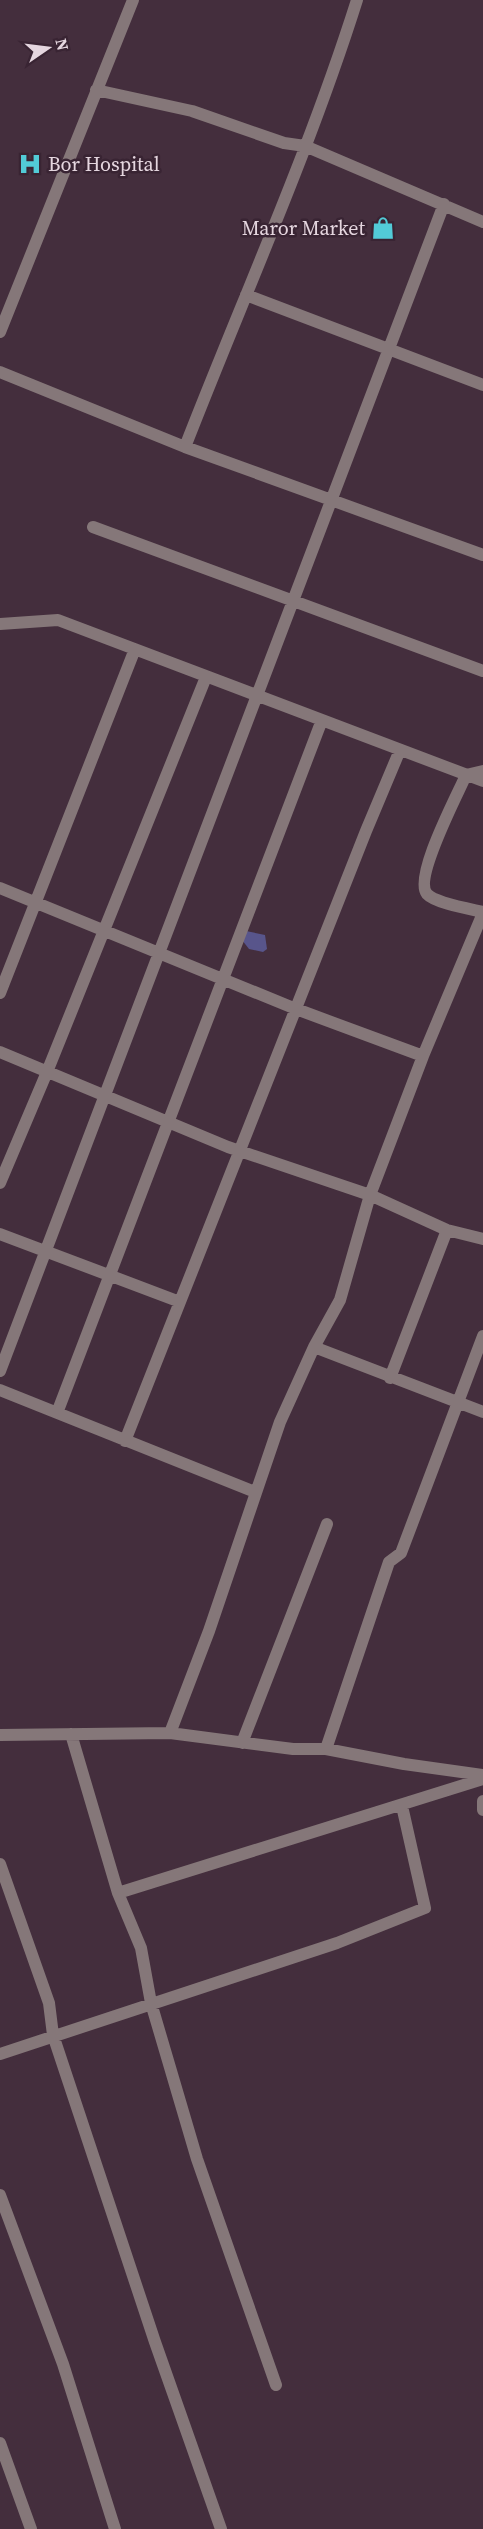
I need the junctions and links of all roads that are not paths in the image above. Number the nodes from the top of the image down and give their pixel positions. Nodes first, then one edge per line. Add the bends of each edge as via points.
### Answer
1 (133, 0) edge
2 (357, 0) edge
3 (96, 90) junction
4 (304, 146) junction
5 (444, 204) junction
6 (483, 222) edge
7 (246, 295) junction
8 (0, 332) edge
9 (389, 350) junction
10 (0, 372) edge
11 (483, 384) edge
12 (185, 447) junction
13 (332, 499) junction
14 (93, 527) dead end
15 (483, 555) edge
16 (293, 601) junction
17 (0, 624) edge
18 (135, 649) junction
19 (483, 671) edge
20 (206, 677) junction
21 (256, 696) junction
22 (322, 720) junction
23 (400, 750) junction
24 (483, 771) edge
25 (466, 775) junction
26 (483, 781) edge
27 (0, 888) edge
28 (36, 902) junction
29 (483, 912) edge
30 (103, 931) junction
31 (158, 953) junction
32 (224, 980) junction
33 (0, 993) edge
34 (296, 1010) junction
35 (0, 1052) edge
36 (423, 1056) junction
37 (47, 1072) junction
38 (103, 1095) junction
39 (170, 1122) junction
40 (240, 1151) junction
41 (0, 1183) edge
42 (370, 1195) junction
43 (447, 1230) junction
44 (0, 1234) edge
45 (483, 1239) edge
46 (45, 1252) junction
47 (110, 1276) junction
48 (180, 1302) junction
49 (483, 1336) edge
50 (314, 1347) junction
51 (0, 1371) edge
52 (390, 1378) junction
53 (0, 1390) edge
54 (458, 1403) junction
55 (483, 1412) edge
56 (57, 1413) junction
57 (125, 1441) junction
58 (255, 1492) junction
59 (327, 1524) dead end
60 (170, 1733) junction
61 (70, 1734) junction
62 (0, 1735) edge
63 (242, 1743) junction
64 (326, 1749) junction
65 (483, 1777) edge
66 (483, 1801) edge
67 (402, 1806) junction
68 (483, 1810) edge
69 (0, 1864) edge
70 (118, 1893) junction
71 (151, 2003) junction
72 (53, 2035) junction
73 (0, 2054) edge
74 (0, 2195) edge
75 (276, 2385) dead end
76 (0, 2443) edge
77 (32, 2529) edge
78 (115, 2529) edge
79 (221, 2529) edge

1 - 3 street
2 - 4 street
3 - 4 street via 192,111
3 - 8 street
4 - 5 street
4 - 7 street
5 - 6 street
5 - 9 street
7 - 9 street
7 - 12 street
9 - 11 street
9 - 13 street
10 - 12 street
12 - 13 street
13 - 15 street
13 - 16 street
14 - 16 street
16 - 19 street
16 - 21 street
17 - 18 street via 58,620
18 - 20 street
18 - 28 street
20 - 21 street
20 - 30 street
21 - 22 street
21 - 31 street
22 - 23 street
22 - 32 street
23 - 25 street
23 - 34 street
24 - 25 street
25 - 26 street
25 - 29 street via 436,841 423,887 427,895 437,900
27 - 28 street
28 - 30 street
28 - 33 street
29 - 36 street
30 - 31 street
30 - 37 street
31 - 32 street
31 - 38 street
32 - 34 street
32 - 39 street
34 - 36 street
34 - 40 street
35 - 37 street
36 - 42 street
37 - 38 street
37 - 41 street
38 - 39 street
38 - 46 street
39 - 40 street
39 - 47 street
40 - 42 street
40 - 48 street
42 - 43 street
42 - 50 street via 347,1282
43 - 45 street
43 - 52 street
44 - 46 street
46 - 47 street
46 - 51 street
47 - 48 street
47 - 56 street
48 - 57 street
49 - 54 street
50 - 52 street
50 - 58 street via 280,1422
52 - 54 street
53 - 56 street
54 - 55 street
54 - 64 street via 401,1553 389,1562
56 - 57 street
57 - 58 street
58 - 60 street
59 - 63 street
60 - 61 street
60 - 63 street
61 - 62 street
61 - 70 street
63 - 64 street
64 - 65 street
65 - 67 street
66 - 68 street
67 - 70 street
67 - 71 street via 425,1908 337,1942
69 - 72 street via 49,2003
70 - 71 street via 141,1948
71 - 72 street
71 - 75 street via 197,2159
72 - 73 street
72 - 79 street
74 - 78 street via 63,2364
76 - 77 street

